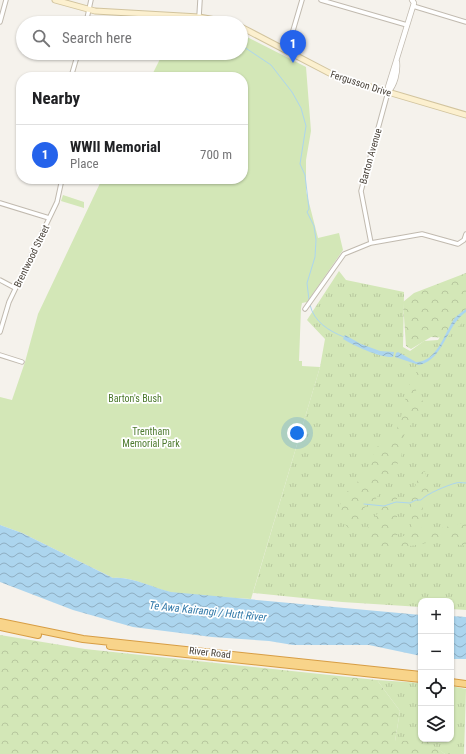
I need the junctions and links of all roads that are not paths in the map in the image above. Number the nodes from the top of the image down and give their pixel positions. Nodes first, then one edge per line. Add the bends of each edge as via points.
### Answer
1 (6, 0) edge
2 (54, 0) edge
3 (91, 0) edge
4 (200, 0) edge
5 (302, 0) edge
6 (321, 0) edge
7 (414, 2) edge
8 (89, 10) junction
9 (88, 16) edge
10 (183, 16) edge
11 (199, 16) edge
12 (0, 22) edge
13 (466, 22) edge
14 (407, 25) junction
15 (248, 31) edge
16 (287, 51) junction
17 (76, 60) edge
18 (72, 72) edge
19 (388, 92) junction
20 (466, 115) edge
21 (61, 184) edge
22 (0, 203) edge
23 (49, 218) junction
24 (466, 234) edge
25 (371, 243) junction
26 (0, 280) edge
27 (15, 288) junction
28 (305, 309) dead end
29 (0, 332) edge
30 (0, 355) edge
31 (22, 362) dead end
32 (0, 622) edge
33 (0, 627) edge
34 (418, 675) edge
35 (454, 678) edge
36 (418, 679) edge
37 (466, 680) edge
38 (454, 682) edge
39 (466, 684) edge

1 - 12 street
2 - 8 main road
3 - 8 street
4 - 11 street
5 - 16 street
6 - 14 street
7 - 13 street
7 - 14 street
8 - 9 street
8 - 10 main road
14 - 19 street
15 - 16 main road, Fergusson Drive
16 - 19 main road, Fergusson Drive via 337,77
17 - 18 street
19 - 20 main road, Fergusson Drive
19 - 25 street, Barton Avenue via 361,191
21 - 23 street, Brentwood Street via 57,202
22 - 23 street
23 - 27 street, Brentwood Street
24 - 25 street via 464,240 458,244 415,234
25 - 28 street via 344,254
26 - 27 street
27 - 29 street, Brentwood Street
30 - 31 street
32 - 34 highway, River Road via 83,639
33 - 36 highway, River Road via 62,640 116,647
35 - 37 highway
38 - 39 highway

